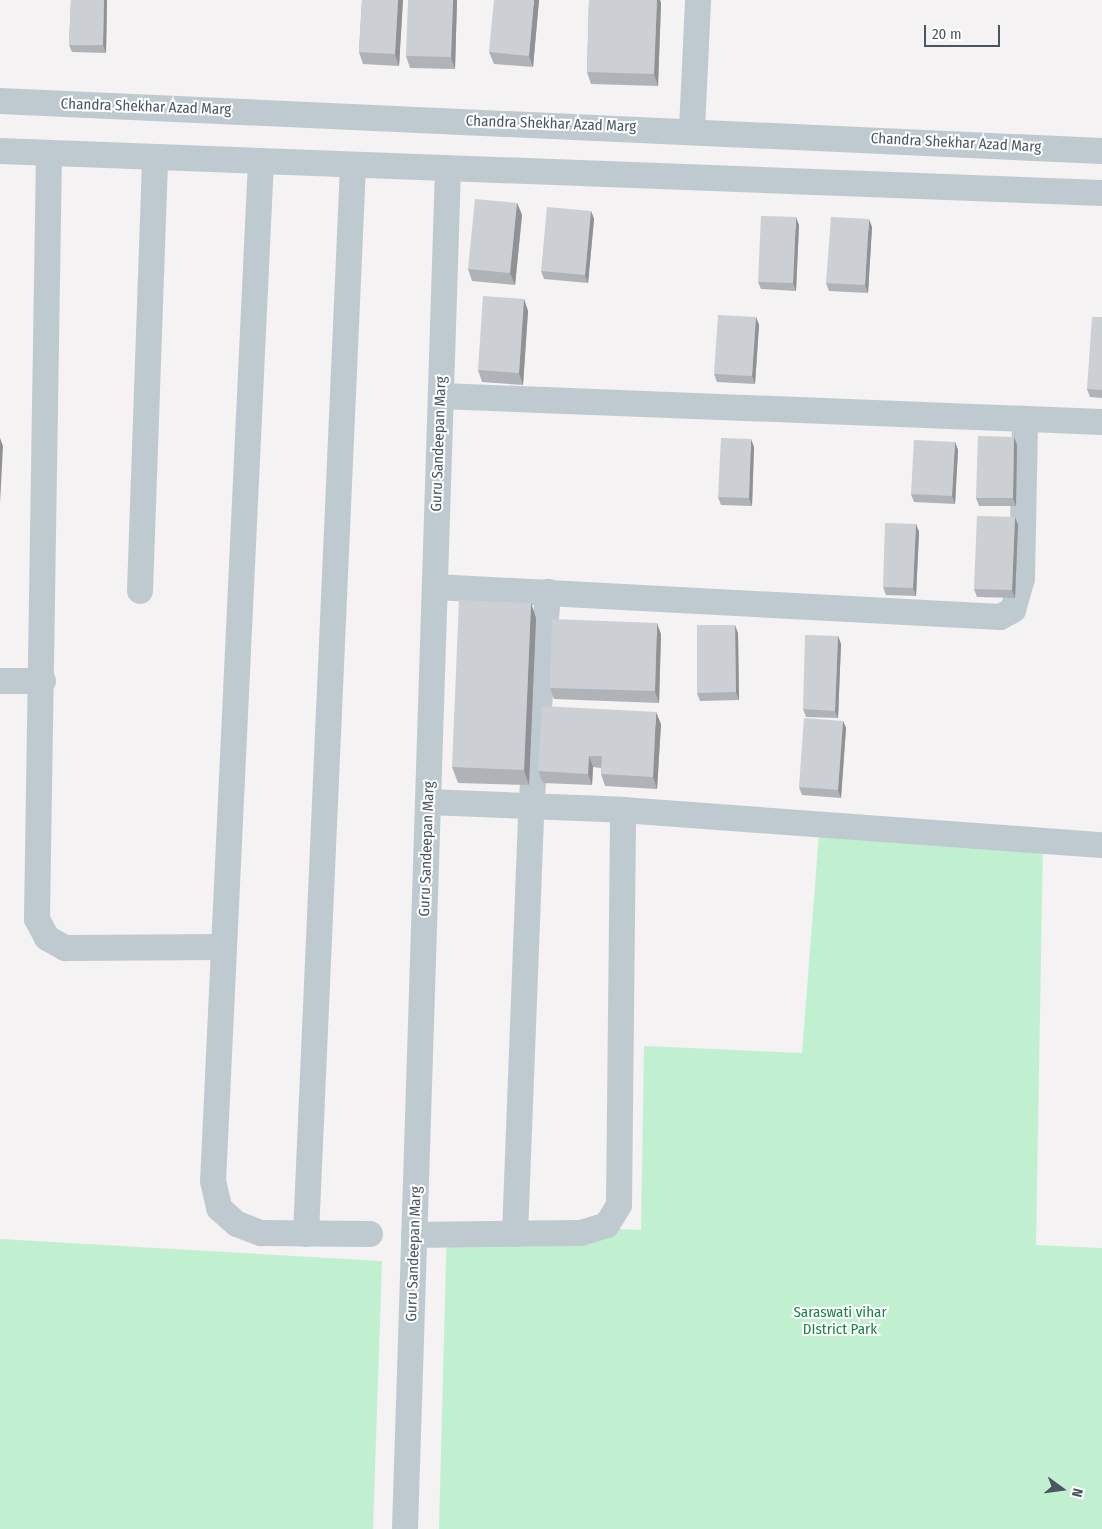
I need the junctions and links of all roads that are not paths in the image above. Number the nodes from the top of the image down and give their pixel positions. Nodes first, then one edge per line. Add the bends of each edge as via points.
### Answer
1 (698, 0) edge
2 (0, 101) edge
3 (692, 130) junction
4 (1102, 150) edge
5 (0, 151) edge
6 (49, 153) junction
7 (155, 157) junction
8 (261, 161) junction
9 (353, 165) junction
10 (448, 169) junction
11 (1102, 193) edge
12 (441, 396) junction
13 (1025, 419) junction
14 (1102, 422) edge
15 (435, 587) junction
16 (140, 591) dead end
17 (548, 592) junction
18 (0, 681) edge
19 (43, 682) junction
20 (428, 802) junction
21 (531, 809) junction
22 (623, 810) junction
23 (1102, 845) edge
24 (224, 947) junction
25 (306, 1234) junction
26 (370, 1234) dead end
27 (515, 1234) junction
28 (414, 1235) junction
29 (406, 1529) edge

1 - 3 street
2 - 3 street, Chandra Shekhar Azad Marg
3 - 4 street, Chandra Shekhar Azad Marg
5 - 6 street
6 - 7 street
6 - 19 street
7 - 8 street
7 - 16 street
8 - 9 street
8 - 24 street
9 - 10 street
9 - 25 street
10 - 11 street
10 - 12 street, Guru Sandeepan Marg
12 - 13 street
12 - 15 street, Guru Sandeepan Marg
13 - 14 street
13 - 17 street via 1022,579 1013,610 1000,617
15 - 17 street
15 - 20 street, Guru Sandeepan Marg
17 - 21 street
18 - 19 street
19 - 24 street via 37,919 47,938 65,948
20 - 21 street
20 - 28 street, Guru Sandeepan Marg
21 - 22 street
21 - 27 street
22 - 23 street
22 - 27 street via 619,1205 607,1225 581,1233
24 - 25 street via 213,1181 219,1208 237,1224 262,1233
25 - 26 street
27 - 28 street
28 - 29 street, Guru Sandeepan Marg

